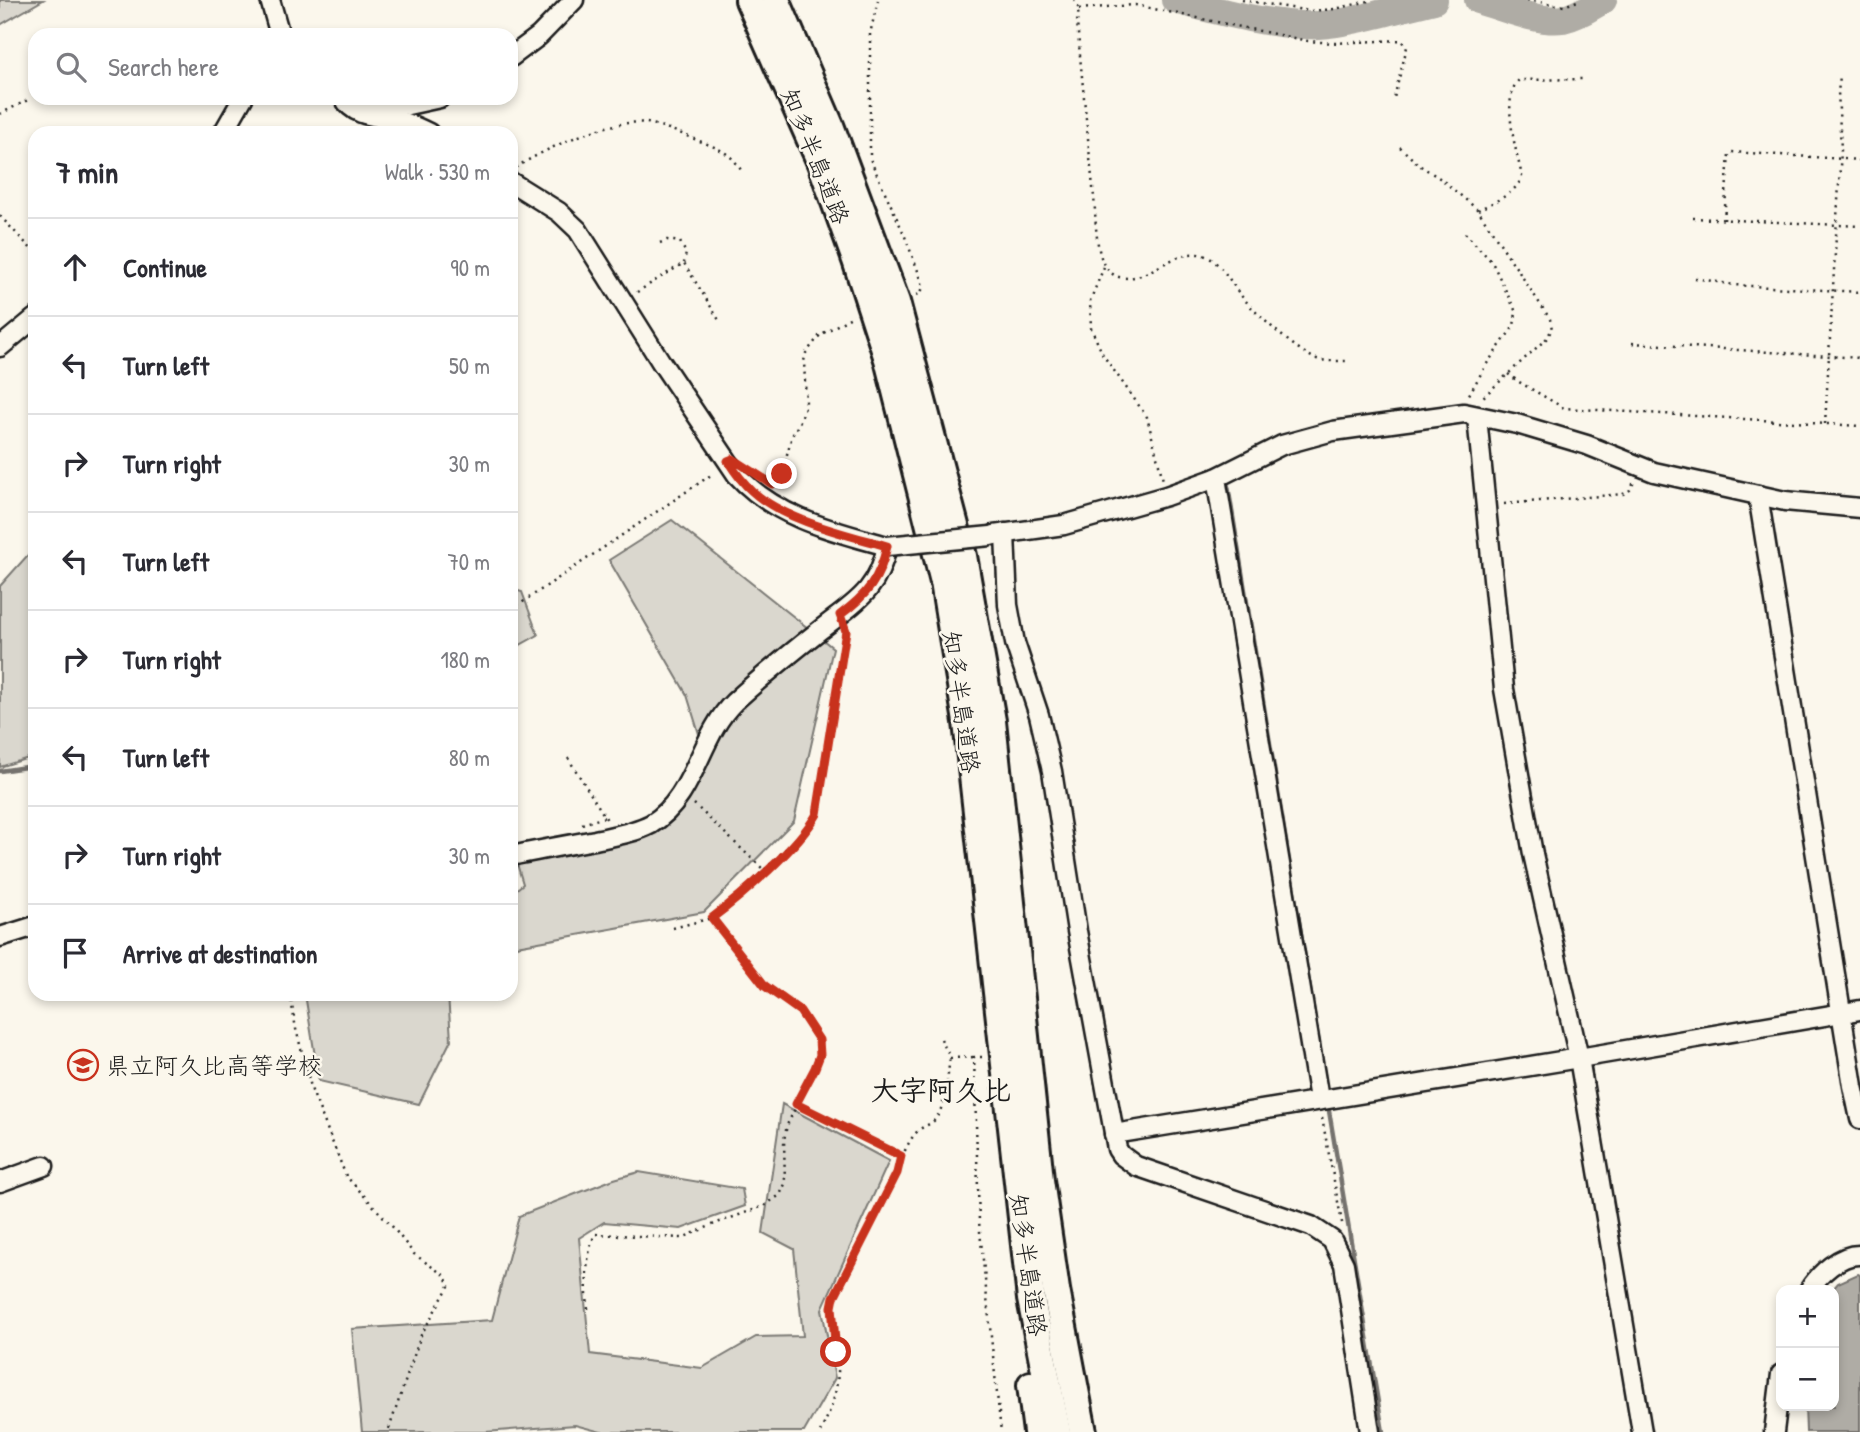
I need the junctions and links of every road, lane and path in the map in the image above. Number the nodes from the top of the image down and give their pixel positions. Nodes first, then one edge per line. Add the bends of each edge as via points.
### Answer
1 (270, 0) edge
2 (574, 0) edge
3 (749, 0) edge
4 (775, 0) edge
5 (878, 0) edge
6 (1074, 0) edge
7 (1242, 0) edge
8 (1373, 0) edge
9 (1527, 0) edge
10 (1580, 0) edge
11 (1079, 9) junction
12 (278, 28) edge
13 (518, 52) edge
14 (1840, 78) dead end
15 (1584, 79) dead end
16 (1394, 99) dead end
17 (28, 100) edge
18 (239, 105) edge
19 (347, 105) edge
20 (0, 114) edge
21 (227, 126) edge
22 (413, 126) edge
23 (1400, 147) dead end
24 (1840, 158) junction
25 (1860, 160) edge
26 (518, 166) edge
27 (743, 174) dead end
28 (518, 186) edge
29 (1478, 211) junction
30 (0, 216) edge
31 (1693, 218) dead end
32 (1724, 220) junction
33 (1837, 225) junction
34 (1860, 226) edge
35 (1465, 233) dead end
36 (660, 243) dead end
37 (28, 246) edge
38 (684, 263) junction
39 (1104, 267) junction
40 (1695, 278) dead end
41 (1833, 290) junction
42 (1860, 292) edge
43 (914, 296) dead end
44 (622, 301) junction
45 (859, 313) dead end
46 (719, 320) dead end
47 (28, 324) edge
48 (1632, 343) dead end
49 (0, 347) edge
50 (1830, 357) junction
51 (1860, 358) edge
52 (1346, 361) dead end
53 (1508, 374) junction
54 (1469, 415) junction
55 (1825, 424) junction
56 (1860, 426) edge
57 (728, 461) junction
58 (1640, 466) junction
59 (1216, 478) junction
60 (766, 482) dead end
61 (1166, 495) junction
62 (1758, 495) junction
63 (1504, 504) dead end
64 (1860, 508) edge
65 (998, 535) junction
66 (887, 546) junction
67 (518, 605) edge
68 (840, 615) junction
69 (568, 758) dead end
70 (681, 791) junction
71 (605, 817) junction
72 (587, 832) junction
73 (518, 854) edge
74 (765, 871) junction
75 (712, 918) junction
76 (28, 928) edge
77 (673, 928) dead end
78 (0, 937) edge
79 (291, 1001) edge
80 (1860, 1010) edge
81 (1842, 1013) junction
82 (941, 1039) dead end
83 (974, 1057) junction
84 (989, 1057) dead end
85 (950, 1058) junction
86 (1579, 1058) junction
87 (1319, 1099) junction
88 (796, 1104) junction
89 (1860, 1119) edge
90 (1114, 1134) junction
91 (901, 1156) junction
92 (44, 1166) dead end
93 (0, 1182) edge
94 (1019, 1198) junction
95 (1338, 1248) junction
96 (1860, 1255) edge
97 (1814, 1285) edge
98 (588, 1309) dead end
99 (1777, 1411) edge
100 (388, 1432) edge
101 (820, 1432) edge
102 (1001, 1432) edge
103 (1037, 1432) edge
104 (1057, 1432) edge
105 (1083, 1432) edge
106 (1370, 1432) edge
107 (1642, 1432) edge
108 (1774, 1432) edge

1 - 12 street
2 - 13 street
3 - 94 highway, 知多半島道路 via 821,163 856,260 888,359 944,582 967,722
4 - 105 highway, 知多半島道路 via 831,128 896,302 963,556 992,721 1040,1180
5 - 43 path via 870,34 870,159 923,286
6 - 11 path
7 - 8 path via 1310,11
9 - 10 path via 1564,6
11 - 16 path via 1135,5 1308,41 1402,40 1407,47
11 - 39 path via 1088,151
14 - 24 path
15 - 29 path via 1516,83 1511,117 1520,184
17 - 20 path
18 - 21 street
19 - 22 street
23 - 29 path
24 - 25 path
24 - 32 path via 1732,152
24 - 33 path
26 - 27 path via 578,138 636,123 662,127 732,156
28 - 44 street via 578,230
29 - 53 path via 1550,319 1552,329
30 - 37 path
31 - 32 path
32 - 33 path
33 - 34 path
33 - 41 path
35 - 54 path via 1492,262 1516,312 1514,326 1462,405
36 - 38 path via 680,242 686,253
38 - 44 path
38 - 46 path
39 - 52 path via 1115,276 1130,277 1185,255 1209,257 1259,316 1304,352 1315,358
39 - 61 path via 1090,301 1091,328 1103,355 1147,417
40 - 41 path via 1734,285
41 - 42 path
41 - 50 path
44 - 57 street
45 - 60 path via 810,345 804,361 807,389 803,414 780,480
47 - 49 street
48 - 50 path
50 - 51 path
50 - 55 path
53 - 54 path
53 - 55 path via 1564,408
54 - 58 street via 1517,424
54 - 59 street via 1320,434 1282,445
54 - 86 street via 1504,690 1533,854
55 - 56 path
57 - 66 street via 752,491 789,514
57 - 67 path
58 - 62 street
58 - 63 path via 1630,490 1623,494
59 - 61 street
59 - 87 street
61 - 65 street via 1064,526
62 - 64 street
62 - 81 street
65 - 66 street, bridge
65 - 90 street via 1015,643 1052,771
66 - 68 street via 883,567 871,586
68 - 70 street via 724,713
68 - 74 path via 846,631 817,814
69 - 71 path
70 - 72 street via 665,814 649,825 624,834
70 - 74 path
71 - 72 path
71 - 72 path via 609,823 593,835
72 - 73 street
74 - 75 path
75 - 77 path
75 - 88 path via 765,986 800,1011 819,1040 820,1055
76 - 78 street
79 - 100 path via 313,1091 346,1177 414,1254 445,1276 449,1286 421,1335
80 - 81 street
81 - 86 street
81 - 89 street
82 - 85 path
83 - 84 path
83 - 85 path
83 - 102 path via 979,1222
85 - 91 path via 938,1115 918,1130
86 - 87 street
86 - 107 street
87 - 90 street
87 - 95 path via 1346,1242
88 - 91 path
88 - 98 path via 784,1140 785,1184 780,1195 764,1206 682,1238 595,1234 588,1260
90 - 95 street via 1129,1163 1311,1226
91 - 101 path via 897,1173 834,1297 839,1379 834,1404
92 - 93 street
94 - 103 highway via 1012,1223
94 - 104 highway, 知多半島道路 via 1031,1299
95 - 106 street
96 - 97 street via 1853,1254 1828,1268
99 - 108 street

